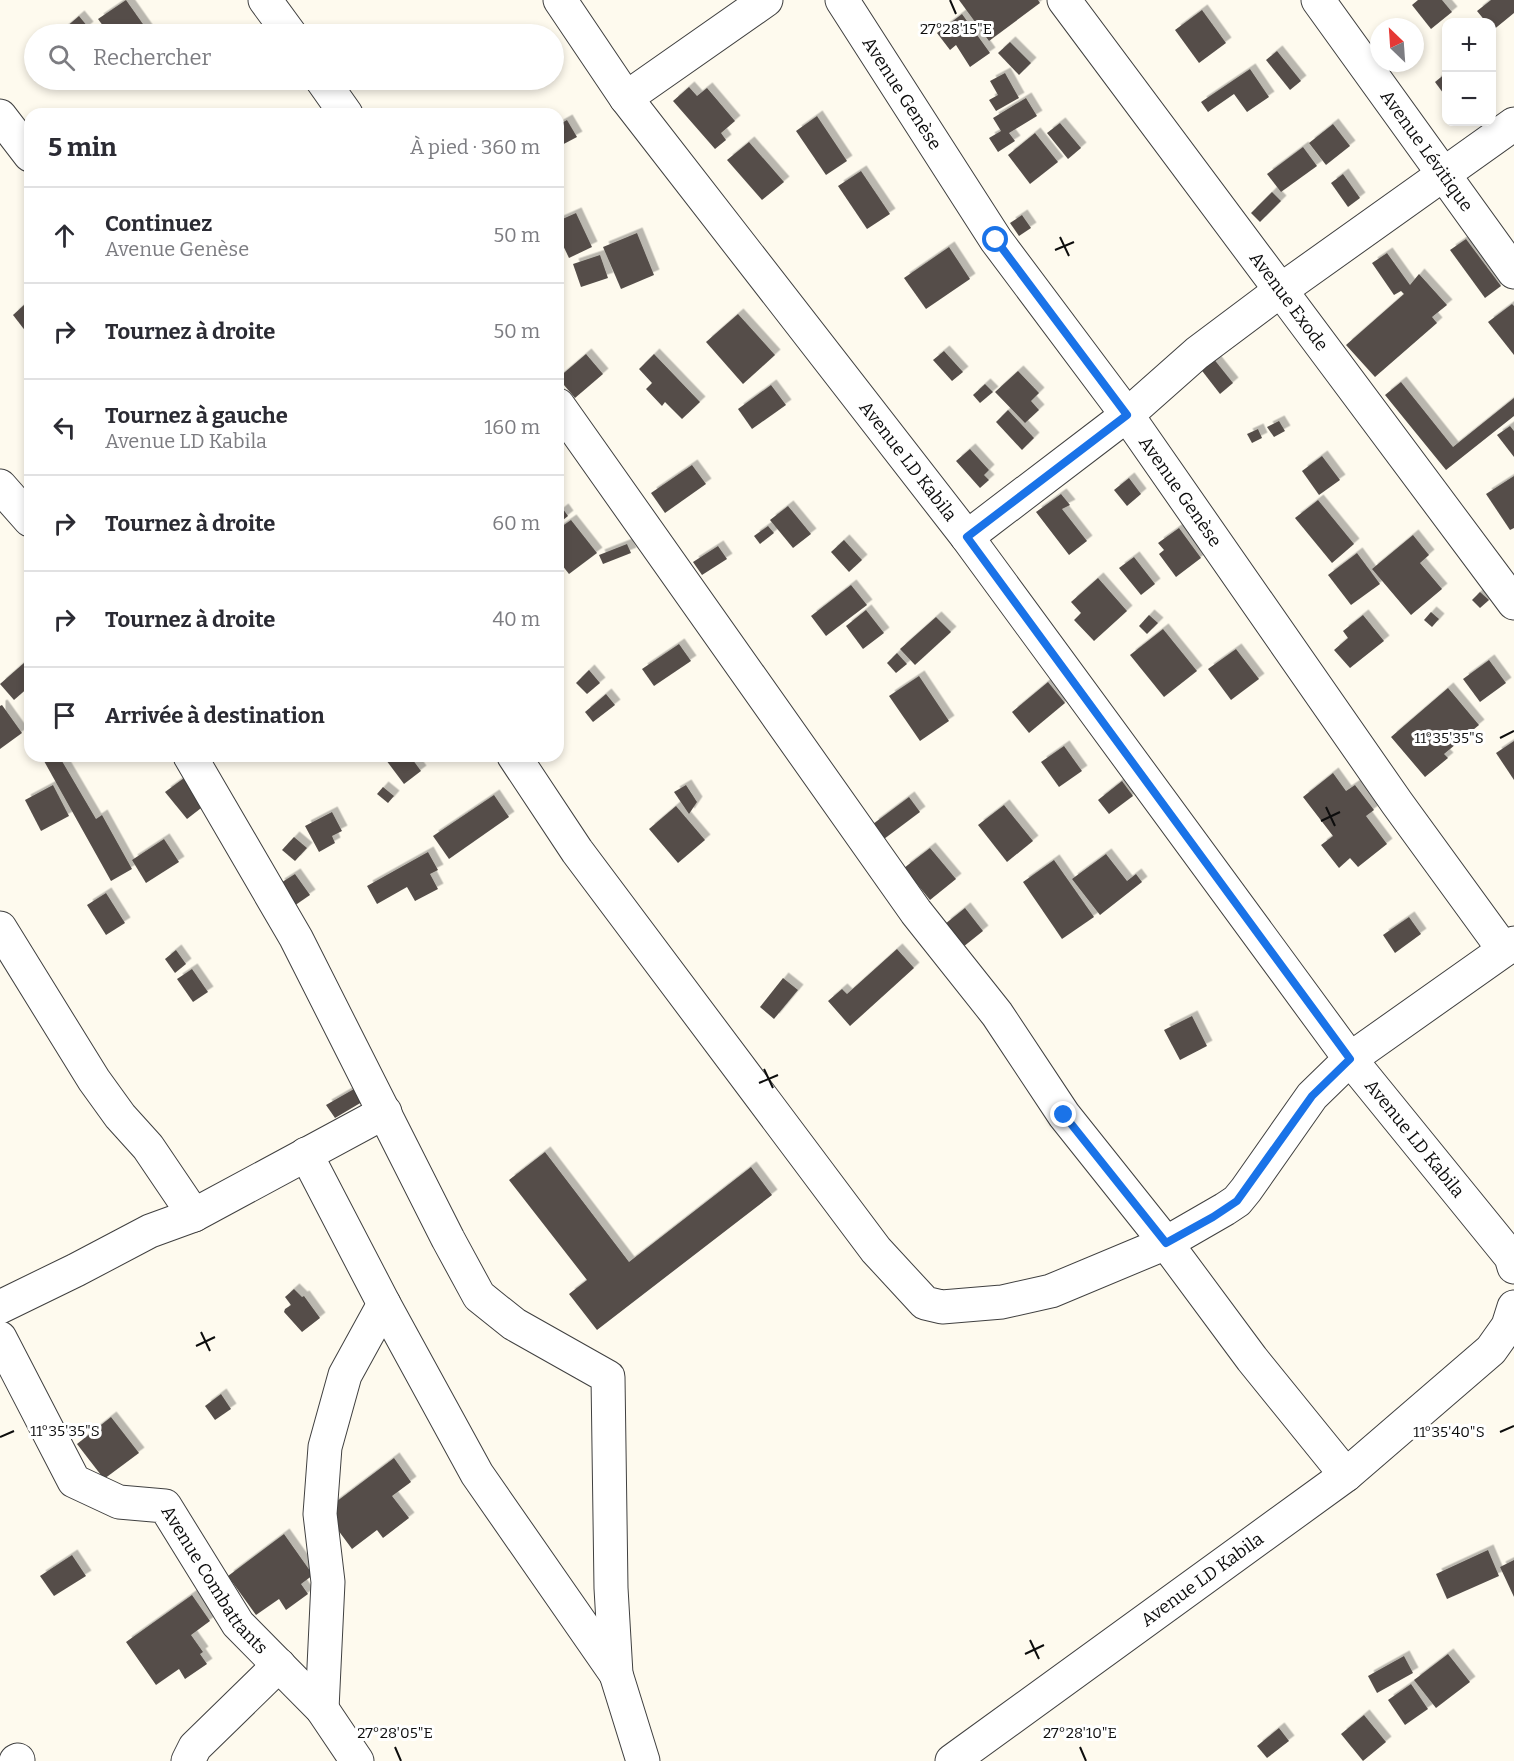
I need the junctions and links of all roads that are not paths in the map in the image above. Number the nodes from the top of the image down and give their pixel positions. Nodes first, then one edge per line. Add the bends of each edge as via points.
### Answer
1 (265, 0) edge
2 (560, 0) edge
3 (766, 0) edge
4 (842, 0) edge
5 (1064, 0) edge
6 (1318, 0) edge
7 (283, 24) edge
8 (329, 90) edge
9 (626, 98) junction
10 (342, 108) edge
11 (0, 116) edge
12 (1514, 123) edge
13 (24, 147) edge
14 (1445, 174) junction
15 (1514, 272) edge
16 (1281, 290) junction
17 (564, 413) edge
18 (1127, 415) junction
19 (0, 486) edge
20 (24, 513) edge
21 (967, 537) junction
22 (1514, 603) edge
23 (193, 762) edge
24 (518, 762) edge
25 (0, 928) edge
26 (1509, 946) edge
27 (1350, 1059) junction
28 (385, 1112) junction
29 (306, 1154) junction
30 (194, 1215) junction
31 (1166, 1243) junction
32 (1514, 1267) edge
33 (384, 1304) junction
34 (0, 1307) edge
35 (1514, 1307) edge
36 (0, 1338) edge
37 (1346, 1475) junction
38 (279, 1665) junction
39 (616, 1674) junction
40 (322, 1709) junction
41 (188, 1761) edge
42 (357, 1761) edge
43 (643, 1761) edge
44 (952, 1761) edge

1 - 7 street
2 - 9 street, Avenue LD Kabila
3 - 9 street
4 - 18 street, Avenue Genèse via 996,240
5 - 16 street, Avenue Exode
6 - 14 street, Avenue Lévitique
8 - 10 street
9 - 21 street, Avenue LD Kabila
11 - 13 street
12 - 14 street
14 - 15 street, Avenue Lévitique
14 - 16 street
16 - 18 street via 1197,353
16 - 22 street, Avenue Exode
17 - 31 street via 916,912 997,1014 1064,1115
18 - 21 street
18 - 26 street, Avenue Genèse via 1397,803
19 - 20 street
21 - 27 street, Avenue LD Kabila
23 - 28 street via 296,938
24 - 31 street via 577,851 876,1250 925,1303 942,1307 1002,1302 1051,1291
25 - 30 street via 94,1080 148,1147
26 - 27 street
27 - 31 street via 1312,1096 1237,1201
27 - 32 street, Avenue LD Kabila via 1511,1257
28 - 29 street
28 - 39 street via 479,1296 514,1324 608,1377
29 - 30 street
29 - 33 street
30 - 34 street via 150,1230
31 - 37 street via 1252,1359
33 - 39 street via 477,1474
33 - 40 street via 345,1374 325,1447 320,1514 328,1582
35 - 37 street, Avenue LD Kabila via 1508,1326 1491,1350
36 - 38 street, Avenue Combattants via 74,1481 118,1502 165,1506 238,1624
37 - 44 street, Avenue LD Kabila
38 - 40 street, Avenue Combattants
38 - 41 street via 195,1747
39 - 43 street
40 - 42 street, Avenue Combattants

